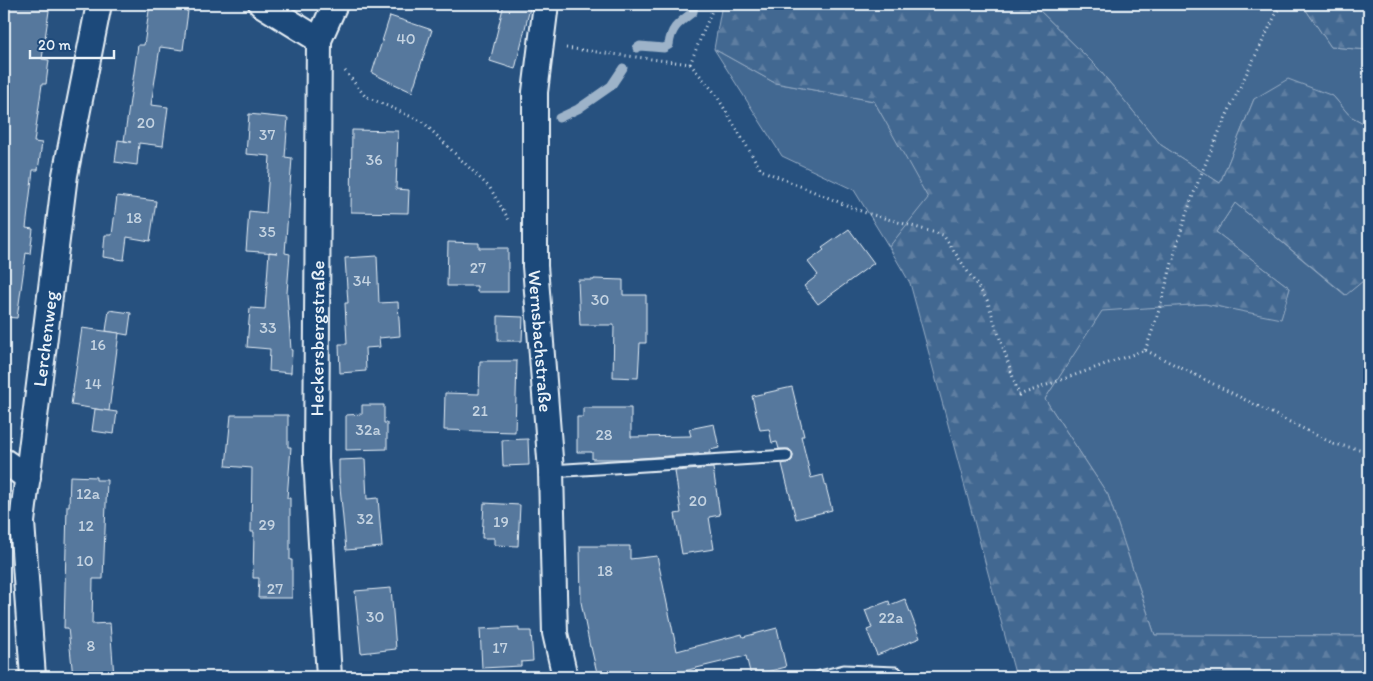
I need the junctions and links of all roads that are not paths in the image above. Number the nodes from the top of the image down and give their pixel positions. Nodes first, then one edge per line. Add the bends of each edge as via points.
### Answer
1 (99, 4) edge
2 (261, 4) edge
3 (335, 4) edge
4 (546, 4) edge
5 (319, 40) junction
6 (786, 456) dead end
7 (4, 461) edge
8 (551, 471) junction
9 (28, 478) junction
10 (34, 677) edge
11 (329, 677) edge
12 (565, 677) edge
13 (820, 677) edge
14 (900, 677) edge

1 - 9 street, Lerchenweg via 65,175
2 - 5 street
3 - 5 street, Heckersbergstraße
4 - 8 street, Wernsbachstraße via 536,92 536,266
5 - 11 street, Heckersbergstraße via 316,459
6 - 8 lane
7 - 9 street
8 - 12 street, Wernsbachstraße via 555,634
9 - 10 street, Lerchenweg via 22,522
13 - 14 lane via 844,671 896,673

